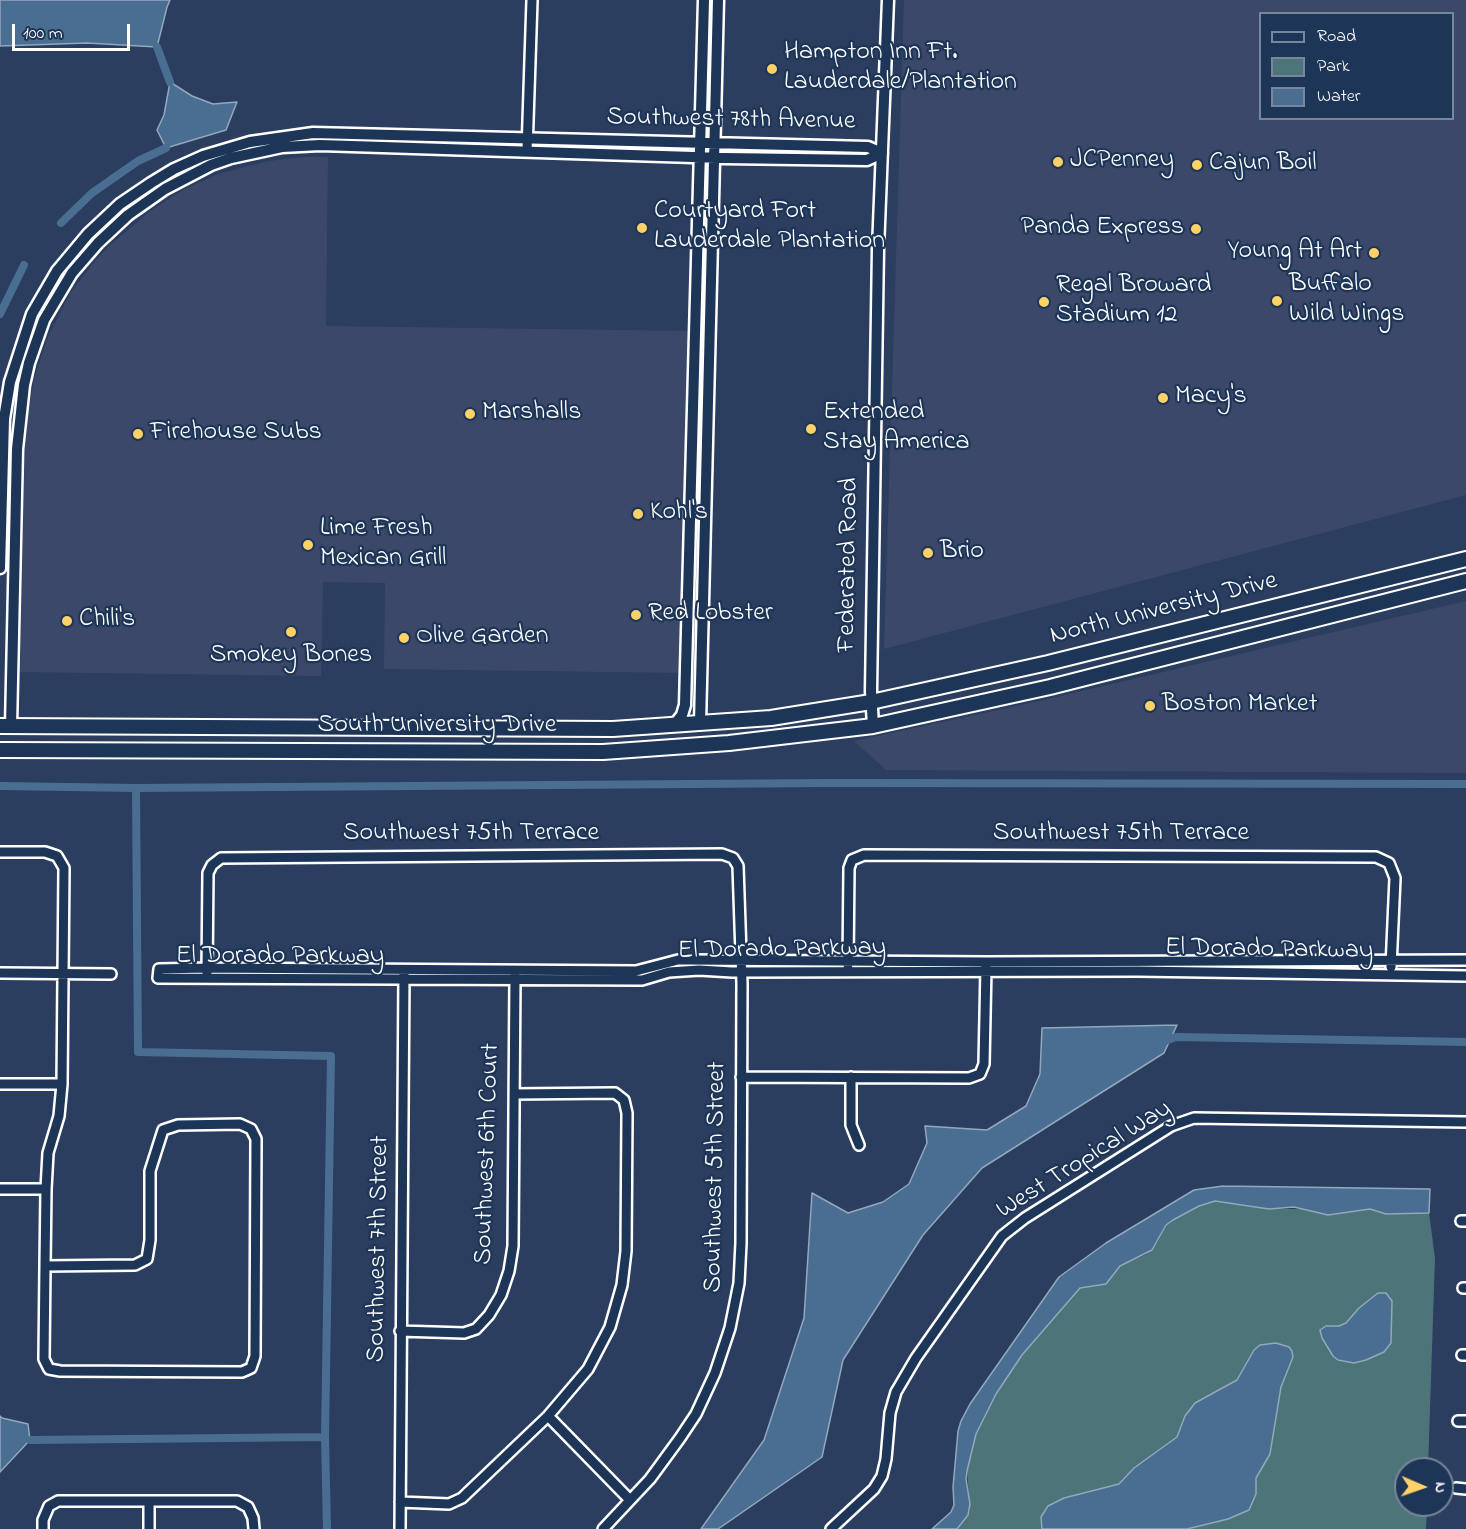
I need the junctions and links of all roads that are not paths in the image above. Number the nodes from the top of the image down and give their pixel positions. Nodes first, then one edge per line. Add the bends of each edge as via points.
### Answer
1 (532, 0) edge
2 (704, 0) edge
3 (718, 0) edge
4 (888, 0) edge
5 (345, 134) junction
6 (361, 134) junction
7 (528, 137) junction
8 (700, 144) junction
9 (714, 144) junction
10 (320, 145) junction
11 (337, 146) junction
12 (527, 151) junction
13 (882, 153) junction
14 (700, 157) junction
15 (714, 157) junction
16 (1466, 559) edge
17 (0, 568) edge
18 (1428, 569) junction
19 (1466, 581) edge
20 (1318, 620) junction
21 (1172, 633) junction
22 (997, 699) junction
23 (872, 702) junction
24 (700, 723) junction
25 (674, 725) junction
26 (6, 726) edge
27 (873, 726) junction
28 (0, 740) edge
29 (672, 748) junction
30 (0, 750) edge
31 (0, 852) edge
32 (733, 858) joint
33 (741, 960) junction
34 (1466, 960) edge
35 (1391, 962) junction
36 (848, 966) junction
37 (986, 966) junction
38 (207, 968) junction
39 (741, 972) junction
40 (1390, 973) junction
41 (0, 974) edge
42 (63, 974) junction
43 (111, 974) dead end
44 (404, 975) junction
45 (515, 975) junction
46 (1466, 976) edge
47 (207, 979) junction
48 (741, 1077) junction
49 (851, 1077) junction
50 (0, 1084) edge
51 (62, 1084) junction
52 (514, 1094) junction
53 (1466, 1122) edge
54 (859, 1145) dead end
55 (46, 1188) junction
56 (0, 1189) edge
57 (45, 1266) junction
58 (400, 1331) junction
59 (548, 1416) junction
60 (1456, 1488) dead end
61 (1466, 1489) edge
62 (629, 1499) junction
63 (149, 1501) junction
64 (400, 1502) junction
65 (43, 1529) edge
66 (149, 1529) edge
67 (254, 1529) edge
68 (400, 1529) edge
69 (603, 1529) edge
70 (831, 1529) edge

1 - 7 street
2 - 8 street
3 - 9 street
4 - 13 street, Federated Road
5 - 6 street, Southwest 78th Avenue
5 - 10 street
5 - 17 street, Southwest 78th Avenue via 313,133 250,142 174,169 120,204 57,271 32,314 10,382 4,419
6 - 7 street, Southwest 78th Avenue
6 - 11 street
7 - 8 street, Southwest 78th Avenue
7 - 12 street
8 - 9 street, Southwest 78th Avenue
8 - 14 street
9 - 13 street, Southwest 78th Avenue via 868,147
9 - 15 street
10 - 11 street, Southwest 78th Avenue
10 - 26 street, Southwest 78th Avenue via 282,147 231,158 174,184 128,214 98,243 72,273 44,320 29,363 20,412
11 - 12 street, Southwest 78th Avenue
12 - 14 street, Southwest 78th Avenue
13 - 15 street, Southwest 78th Avenue via 867,160
13 - 23 street, Federated Road
14 - 15 street, Southwest 78th Avenue
14 - 25 street via 685,705
15 - 24 street
16 - 18 main road, North University Drive
18 - 20 main road via 1418,580 1336,601
18 - 21 main road, North University Drive
19 - 20 main road, North University Drive
20 - 22 main road, North University Drive
21 - 22 main road via 1153,653 1009,689
21 - 23 main road, North University Drive
22 - 27 main road, North University Drive
23 - 24 main road, South University Drive via 771,718
23 - 27 street, Federated Road
24 - 25 main road, South University Drive
24 - 29 main road
25 - 26 main road, South University Drive via 518,730
26 - 28 main road
27 - 29 main road, South University Drive
29 - 30 main road, South University Drive via 603,752
31 - 42 street via 45,852 57,856 63,868
32 - 33 street, Southwest 5th Street via 738,866
32 - 38 street, Southwest 75th Terrace via 723,854 221,858 208,873
33 - 36 street, El Dorado Parkway
33 - 39 street, Southwest 5th Street
33 - 45 street, El Dorado Parkway via 678,960 636,971
34 - 35 street, El Dorado Parkway
35 - 36 street, Southwest 75th Terrace via 1395,878 1389,863 1376,857 864,855 852,860 848,876
35 - 37 street, El Dorado Parkway
35 - 40 street
36 - 37 street, El Dorado Parkway
36 - 39 street, El Dorado Parkway
37 - 40 street, El Dorado Parkway
37 - 49 street via 984,1064 980,1074 969,1078
38 - 44 street, El Dorado Parkway
38 - 47 street
38 - 47 street, El Dorado Parkway via 158,974
39 - 45 street, El Dorado Parkway via 682,970 642,980
39 - 48 street, Southwest 5th Street
40 - 46 street, El Dorado Parkway
41 - 42 street
42 - 43 street
42 - 51 street
44 - 45 street, El Dorado Parkway
44 - 47 street, El Dorado Parkway
44 - 58 street, Southwest 7th Street
45 - 52 street, Southwest 6th Court
48 - 49 street
48 - 62 street, Southwest 5th Street via 741,1243 739,1283 730,1328 716,1373 696,1414 650,1479
49 - 54 street via 851,1125
50 - 51 street
51 - 55 street via 59,1116 48,1153
52 - 58 street, Southwest 6th Court via 513,1246 501,1295 476,1329 464,1333
52 - 59 street via 615,1093 624,1100 627,1113 626,1251 622,1285 610,1327 588,1369
53 - 70 street, West Tropical Way via 1194,1118 1171,1126 1025,1218 1002,1236 916,1358 896,1392 882,1476 874,1489
55 - 56 street
55 - 57 street
57 - 57 street via 135,1265 147,1258 150,1171 163,1130 178,1125 240,1124 251,1129 256,1139 255,1356 251,1368 242,1372 49,1368 44,1359
58 - 64 street, Southwest 7th Street
59 - 62 street
59 - 64 street via 462,1498 449,1503
60 - 61 street
62 - 69 street, Southwest 5th Street
63 - 65 street via 58,1502 49,1506
63 - 66 street
63 - 67 street via 237,1501 248,1507
64 - 68 street, Southwest 7th Street

